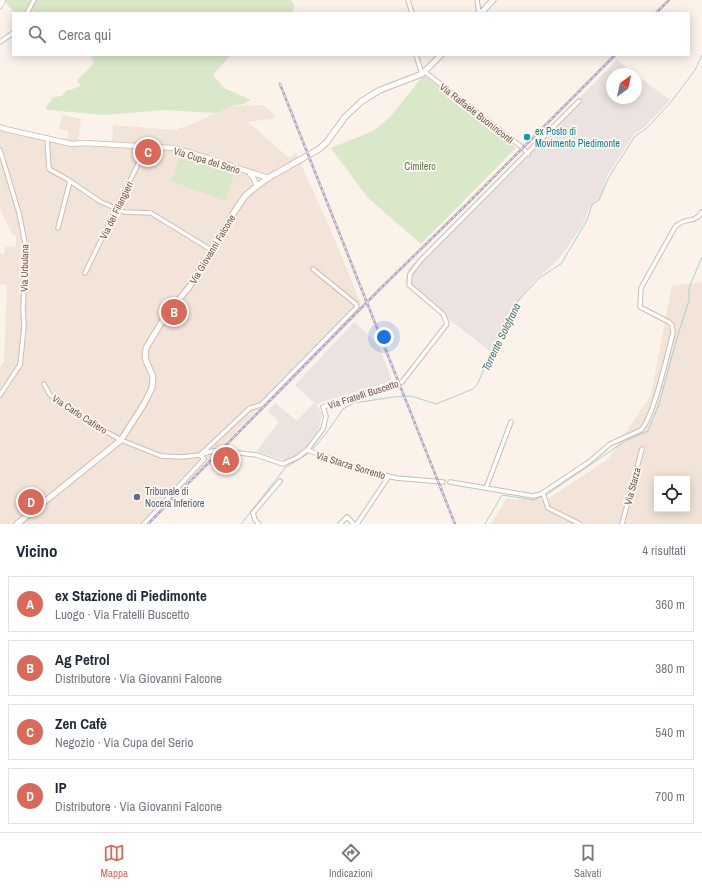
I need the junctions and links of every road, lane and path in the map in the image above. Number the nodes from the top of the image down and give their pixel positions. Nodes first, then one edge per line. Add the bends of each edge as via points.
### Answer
1 (3, 0) edge
2 (34, 0) edge
3 (408, 0) edge
4 (477, 0) edge
5 (492, 0) edge
6 (0, 6) edge
7 (28, 12) edge
8 (412, 12) edge
9 (480, 12) edge
10 (481, 12) edge
11 (12, 33) edge
12 (0, 42) edge
13 (416, 56) edge
14 (440, 56) edge
15 (423, 73) junction
16 (579, 101) dead end
17 (0, 127) edge
18 (47, 138) junction
19 (136, 146) junction
20 (0, 150) edge
21 (528, 154) junction
22 (249, 173) junction
23 (268, 178) junction
24 (70, 181) junction
25 (257, 186) junction
26 (117, 210) junction
27 (702, 212) edge
28 (58, 228) dead end
29 (213, 251) junction
30 (313, 269) dead end
31 (85, 273) dead end
32 (44, 384) dead end
33 (0, 395) edge
34 (511, 422) dead end
35 (121, 440) junction
36 (642, 449) dead end
37 (310, 452) junction
38 (200, 455) junction
39 (389, 476) junction
40 (280, 481) dead end
41 (443, 482) dead end
42 (450, 482) dead end
43 (486, 488) junction
44 (543, 495) junction
45 (17, 524) edge
46 (144, 524) edge
47 (259, 524) edge
48 (340, 524) edge
49 (354, 524) edge
50 (357, 524) edge
51 (580, 524) edge
52 (622, 524) edge

1 - 6 street
2 - 7 street
3 - 8 street
4 - 9 street
5 - 10 main road
11 - 12 street
13 - 15 street
14 - 15 main road
15 - 21 street, Via Raffaele Buoninconti
15 - 23 main road, Via Giovanni Falcone via 380,90 362,101 345,117 319,150
16 - 21 street, Via Fratelli Buscetto
17 - 18 street, Via Cupa del Serio
18 - 19 street, Via Cupa del Serio via 72,144
18 - 24 street via 49,169
19 - 22 street, Via Cupa del Serio via 174,148
19 - 26 street, Via dei Filangieri via 139,162
20 - 33 street, Via Urbulana via 19,213 26,248 24,327 20,365
21 - 37 street, Via Fratelli Buscetto via 410,274 409,285 443,314 447,324 402,382 323,407 326,416 323,429
22 - 23 street, Via Cupa del Serio
22 - 25 street, Via Cupa del Serio
23 - 25 main road, Via Giovanni Falcone
24 - 26 street
24 - 28 street
25 - 29 main road, Via Giovanni Falcone via 236,208
26 - 29 street via 151,213
26 - 31 street, Via dei Filangieri
27 - 44 street via 698,218 683,220 675,227 640,288 640,307 669,322 673,333 647,422 641,430 610,444
29 - 35 main road, Via Giovanni Falcone via 190,286 166,315 146,348 145,358 153,377 152,388
30 - 38 street via 358,307 261,405 250,408
32 - 35 street, Via Carlo Cafiero via 50,395 87,421
34 - 43 street
35 - 38 street, Via Carlo Cafiero via 161,456
35 - 45 main road, Via Giovanni Falcone
36 - 52 street, Via Starza
37 - 38 street, Via Fratelli Buscetto via 283,464 256,455 224,451
37 - 39 street, Via Starza Sorrento
38 - 46 street via 204,460
39 - 41 street, Via Starza Sorrento
39 - 50 street
40 - 47 street via 253,513
42 - 43 street
43 - 44 street via 533,496
44 - 51 street via 548,508
48 - 49 street via 347,517

